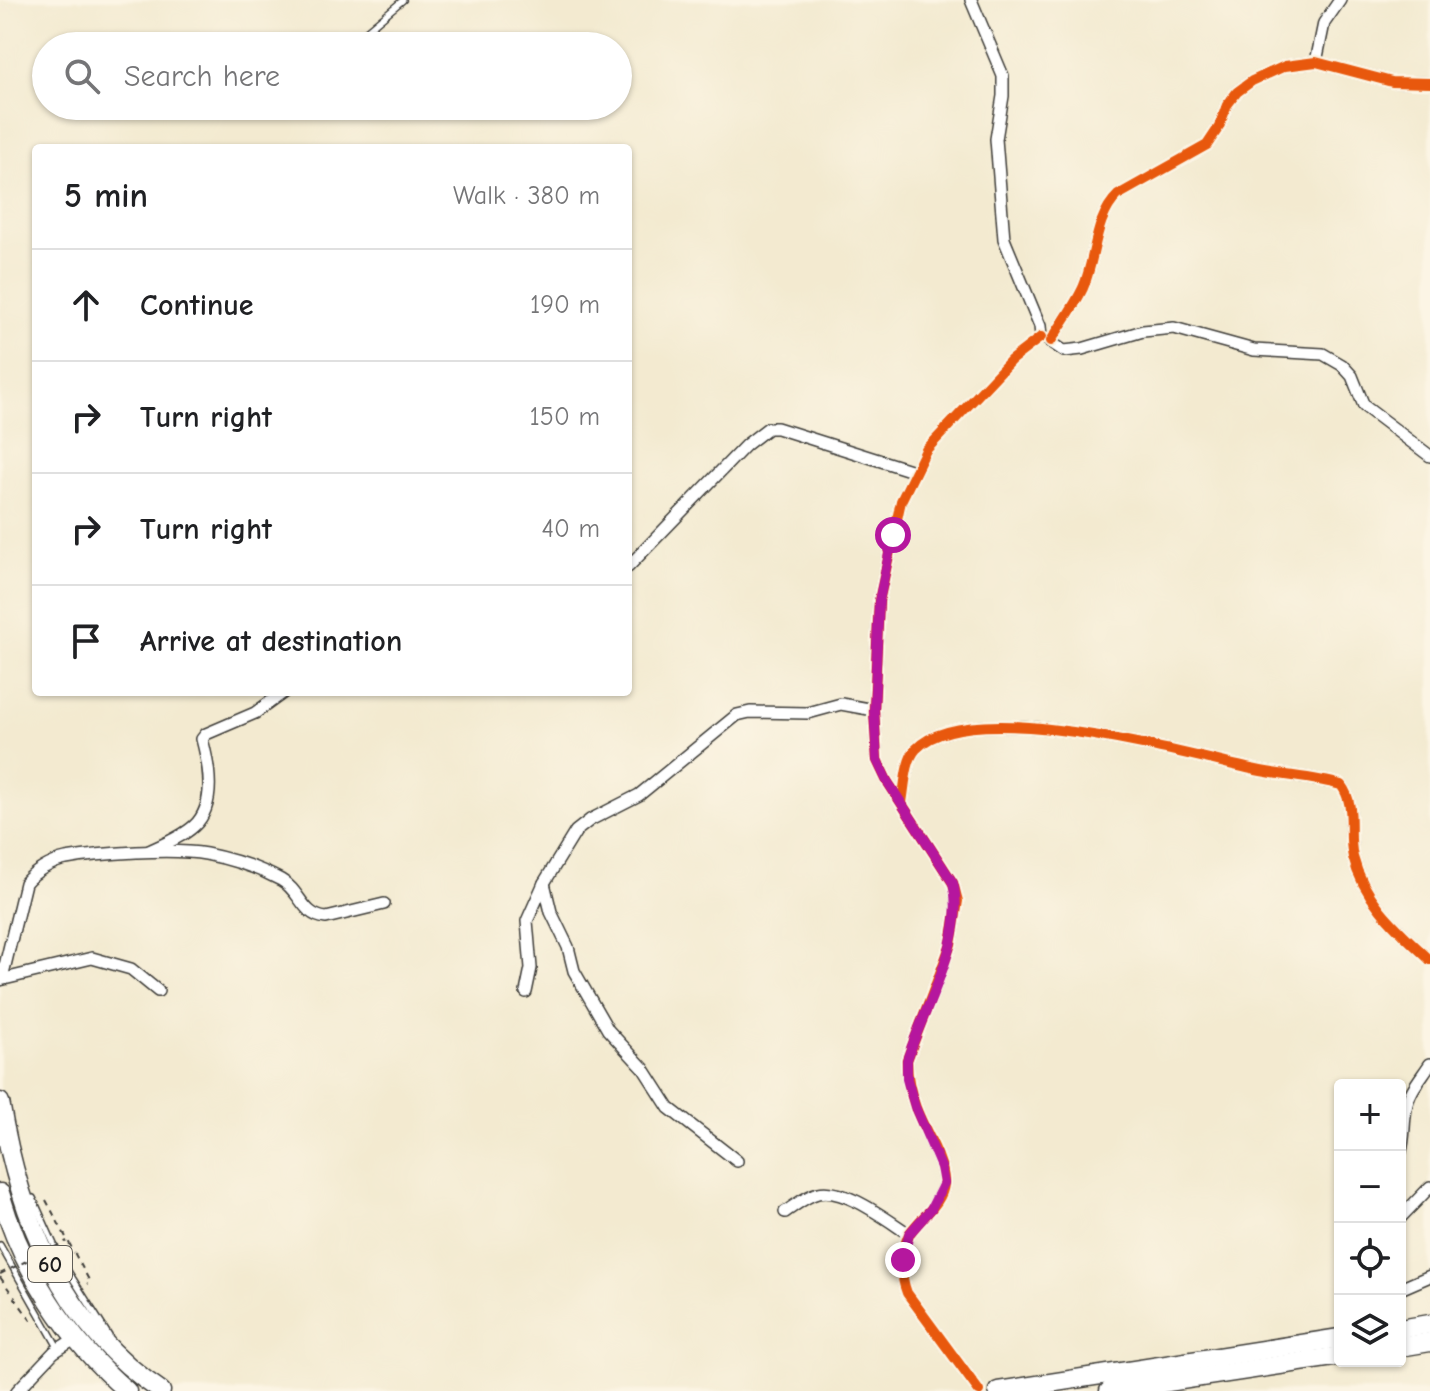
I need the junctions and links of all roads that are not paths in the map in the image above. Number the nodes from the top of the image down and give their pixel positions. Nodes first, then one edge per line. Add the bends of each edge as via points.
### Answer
1 (403, 0) edge
2 (971, 0) edge
3 (1340, 0) edge
4 (365, 32) edge
5 (1316, 62) junction
6 (1430, 83) edge
7 (1046, 339) junction
8 (1430, 456) edge
9 (913, 471) junction
10 (632, 563) edge
11 (278, 696) edge
12 (874, 710) junction
13 (902, 802) junction
14 (148, 852) junction
15 (544, 883) junction
16 (384, 904) dead end
17 (1430, 960) edge
18 (1, 979) edge
19 (158, 991) dead end
20 (526, 992) dead end
21 (1430, 1064) edge
22 (1, 1108) edge
23 (1401, 1151) edge
24 (737, 1161) dead end
25 (27, 1183) dead end
26 (1430, 1187) edge
27 (0, 1193) edge
28 (31, 1194) dead end
29 (785, 1212) dead end
30 (1406, 1212) edge
31 (909, 1234) junction
32 (0, 1245) edge
33 (1430, 1276) edge
34 (1406, 1286) edge
35 (1430, 1324) edge
36 (1406, 1328) edge
37 (76, 1338) junction
38 (1334, 1339) edge
39 (1430, 1342) edge
40 (1406, 1346) edge
41 (59, 1349) junction
42 (1334, 1357) edge
43 (120, 1359) junction
44 (17, 1391) edge
45 (127, 1391) edge
46 (161, 1391) edge
47 (979, 1391) edge
48 (998, 1391) edge
49 (1109, 1391) edge

1 - 4 lane
2 - 7 street via 1003,76 996,139 1004,239
3 - 5 street via 1324,23
5 - 6 street via 1392,82
5 - 7 street via 1285,66 1252,81 1227,105 1207,145 1107,206 1084,285 1070,313
7 - 8 street via 1064,351 1174,328 1254,350 1323,354 1352,376 1364,406
7 - 9 street via 1011,360 944,429
9 - 10 street via 768,428
9 - 12 street via 901,501 879,601
11 - 14 street via 255,713 206,734 205,810 197,824
12 - 13 street via 877,760
12 - 15 street via 841,704 808,713 737,715 639,795 582,825
13 - 17 street via 914,750 956,729 1061,728 1341,785 1350,803 1353,855 1362,879 1380,912
13 - 31 street via 953,883 958,901 951,944 907,1060 915,1107 944,1183
14 - 16 street via 205,854 243,864 283,881 318,917
14 - 18 street via 63,859 31,875
15 - 20 street via 527,921 531,968
15 - 24 street via 574,971 608,1030 644,1069 669,1108
18 - 19 street via 92,958 131,969
21 - 23 street via 1411,1093
22 - 25 lane
22 - 43 highway, 60 via 13,1170 39,1244 75,1306
26 - 30 street
27 - 37 highway, 60 via 24,1253
28 - 43 lane via 61,1260
29 - 31 street via 809,1196 835,1193
31 - 47 street via 901,1278 907,1293
32 - 41 lane
33 - 34 street
35 - 36 highway
37 - 41 street
37 - 45 highway, 60
38 - 48 highway
39 - 40 highway
41 - 44 street
42 - 49 highway
43 - 46 highway, 60

